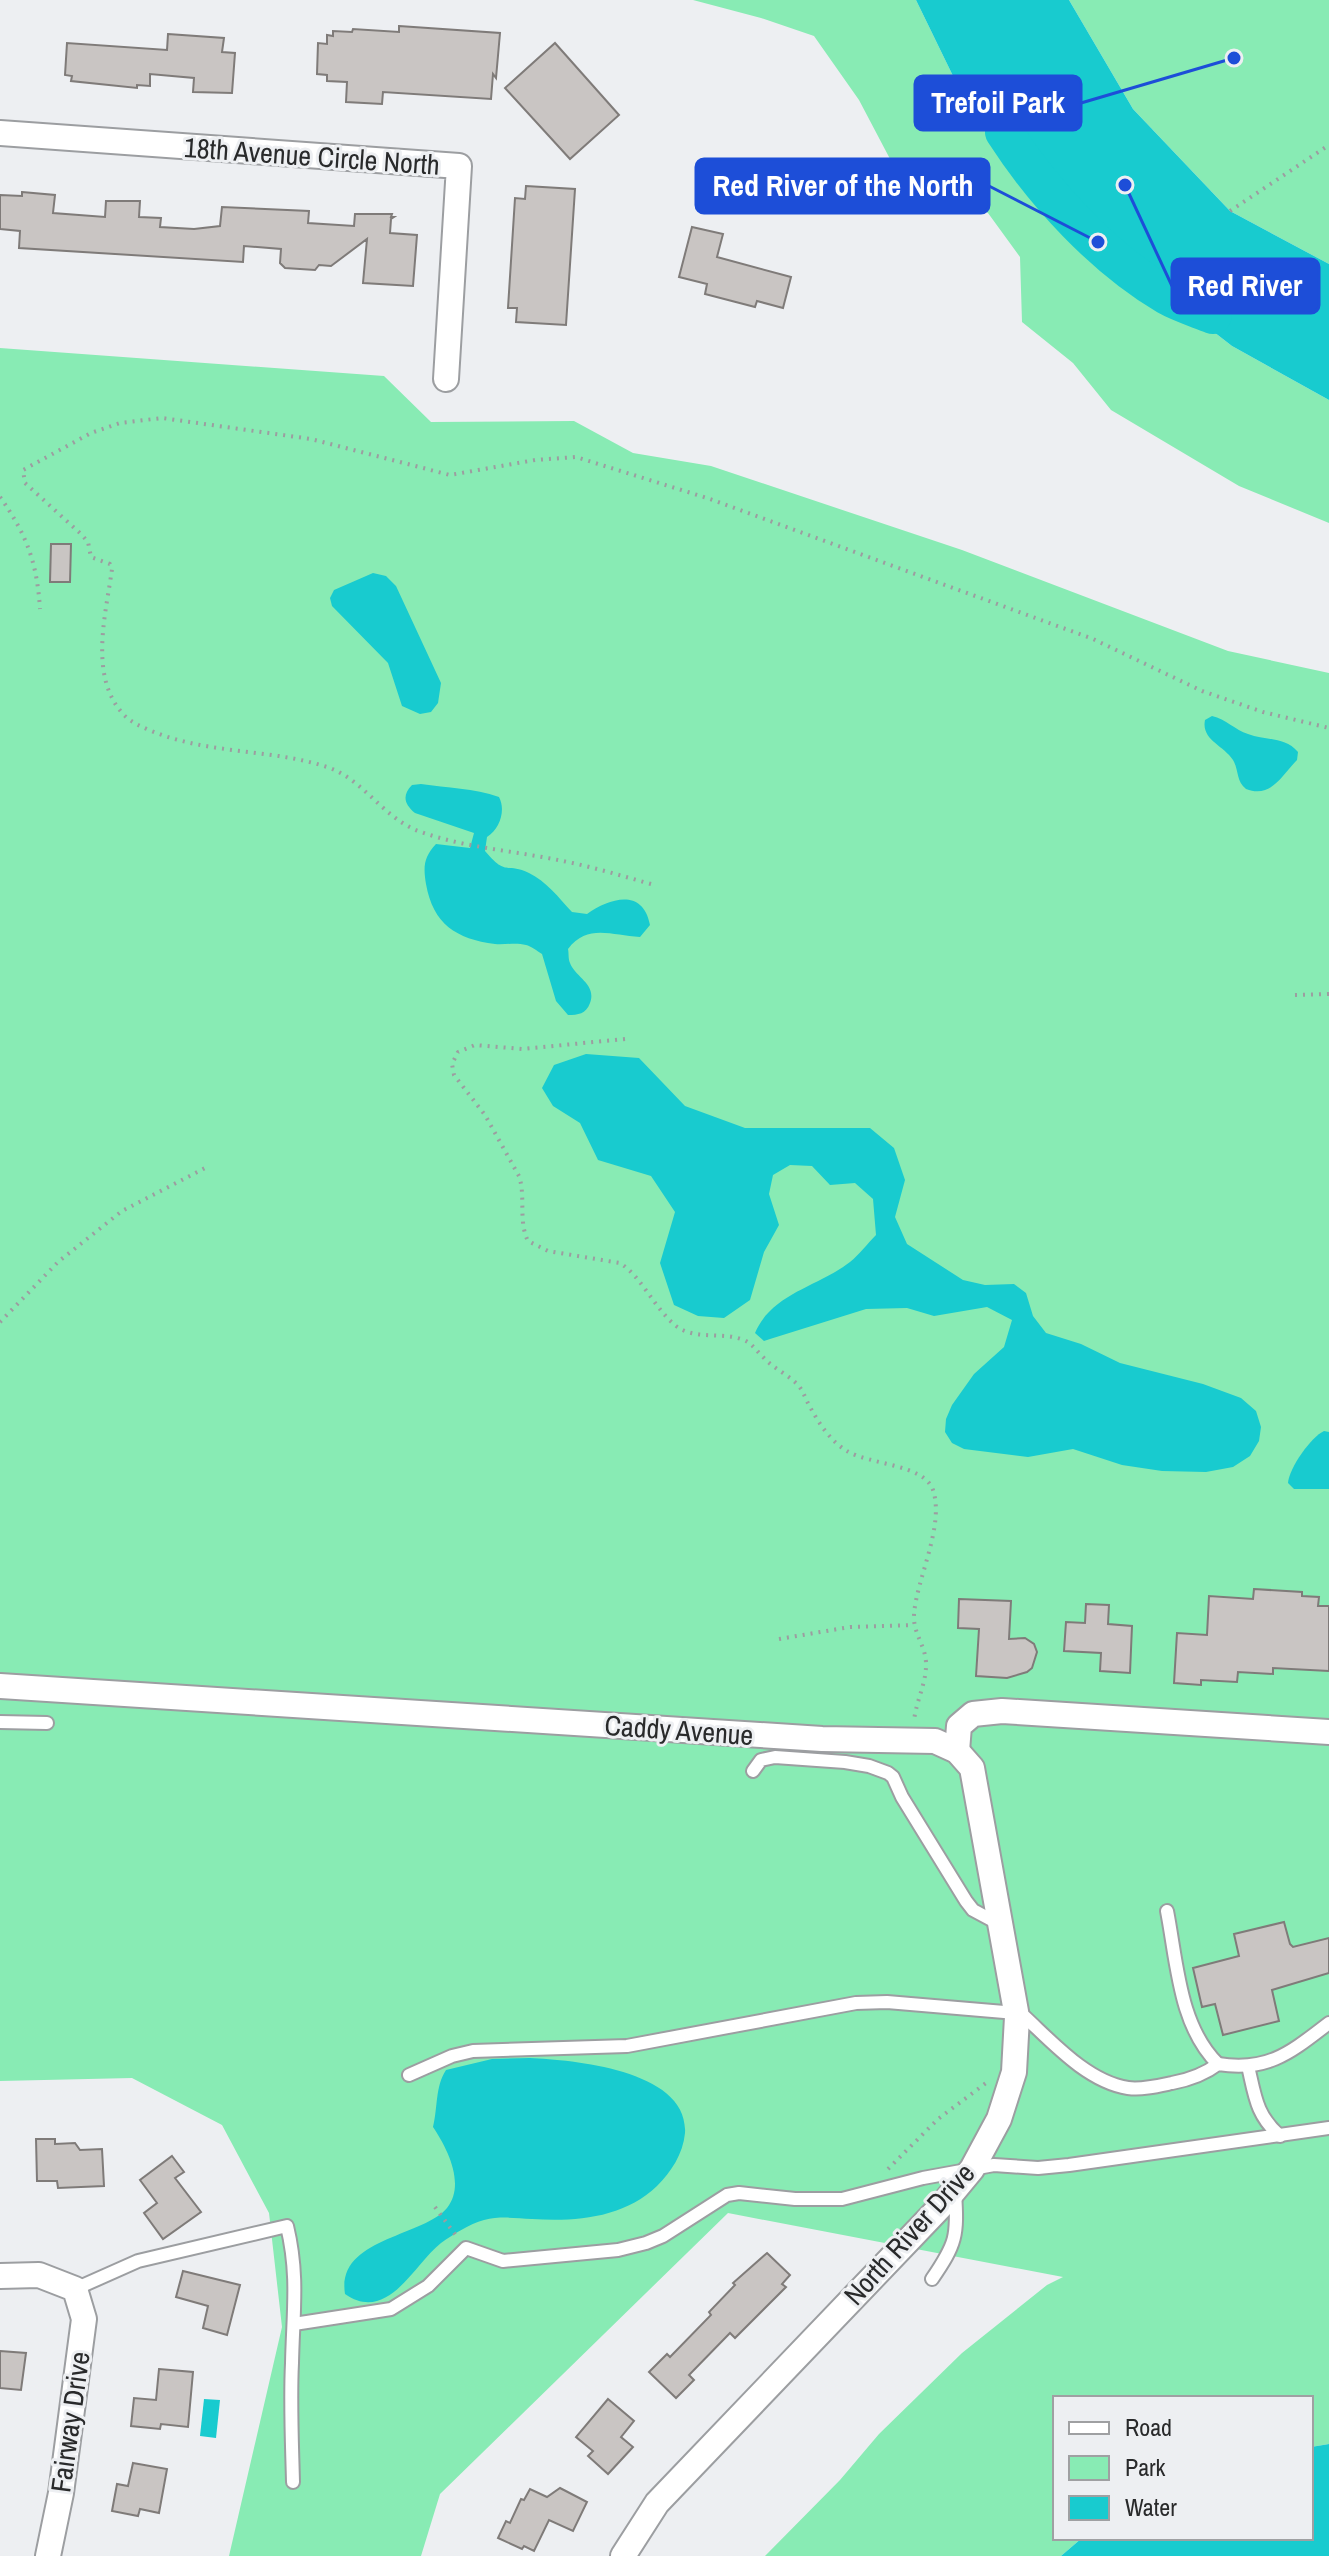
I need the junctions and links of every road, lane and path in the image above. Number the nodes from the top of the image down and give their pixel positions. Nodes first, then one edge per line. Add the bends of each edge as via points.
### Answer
1 (0, 133) edge
2 (1329, 145) edge
3 (1230, 211) dead end
4 (446, 379) dead end
5 (0, 497) edge
6 (40, 609) dead end
7 (1329, 728) edge
8 (651, 884) dead end
9 (1329, 994) edge
10 (1295, 995) dead end
11 (625, 1039) dead end
12 (207, 1167) dead end
13 (0, 1322) edge
14 (914, 1625) junction
15 (779, 1639) dead end
16 (0, 1686) edge
17 (0, 1722) edge
18 (47, 1723) dead end
19 (1329, 1732) edge
20 (913, 1741) junction
21 (957, 1751) junction
22 (753, 1771) dead end
23 (1167, 1911) dead end
24 (1002, 1926) junction
25 (1016, 2013) junction
26 (1329, 2023) edge
27 (1218, 2064) junction
28 (1248, 2066) junction
29 (1014, 2067) junction
30 (409, 2075) dead end
31 (1329, 2128) edge
32 (1280, 2136) junction
33 (972, 2169) junction
34 (955, 2190) junction
35 (868, 2192) junction
36 (435, 2207) dead end
37 (466, 2248) junction
38 (0, 2276) edge
39 (932, 2279) dead end
40 (75, 2289) junction
41 (294, 2324) junction
42 (293, 2482) dead end
43 (48, 2556) edge
44 (623, 2556) edge

1 - 4 street, 18th Avenue Circle North via 459,166
2 - 3 path
5 - 6 path via 30,548
7 - 8 path via 1202,691 1093,639 592,460 562,457 450,475 311,439 162,418 91,433 23,470 25,483 88,542 91,557 110,564 104,665 108,687 127,719 196,746 332,768 420,832
9 - 10 path
11 - 14 path via 522,1049 475,1045 453,1059 454,1075 485,1115 519,1176 525,1235 548,1251 606,1259 629,1269 677,1326 699,1335 739,1338 755,1347 800,1386 825,1430 848,1452 924,1477 934,1492 933,1537
12 - 13 path via 122,1211 58,1262
14 - 15 path via 850,1627
14 - 20 path via 926,1666
16 - 20 street, Caddy Avenue
17 - 18 lane
19 - 21 street via 1002,1711 973,1714 959,1726
20 - 21 street, Caddy Avenue via 935,1741
21 - 24 street, North River Drive via 972,1768
22 - 24 lane via 761,1760 775,1757 845,1762 888,1773 966,1901
23 - 27 lane via 1190,2020
24 - 25 street, North River Drive
25 - 27 lane via 1089,2072 1131,2089 1177,2082
25 - 29 street, North River Drive
25 - 30 lane via 856,2003 627,2046 473,2051
26 - 28 lane via 1287,2055
27 - 28 lane
28 - 32 lane via 1258,2109 1265,2124
29 - 33 street, North River Drive via 999,2119
29 - 35 path via 938,2119
31 - 32 lane
32 - 33 lane via 1069,2165
33 - 34 street, North River Drive
33 - 35 lane
34 - 39 lane via 958,2228
34 - 44 street, North River Drive via 657,2503
35 - 37 lane via 822,2200 727,2195 663,2236 618,2250 503,2261
36 - 37 path
37 - 41 lane via 428,2286 391,2309
38 - 40 street via 39,2275
40 - 41 lane via 138,2261 287,2226 295,2259
40 - 43 street, Fairway Drive via 84,2319
41 - 42 lane

